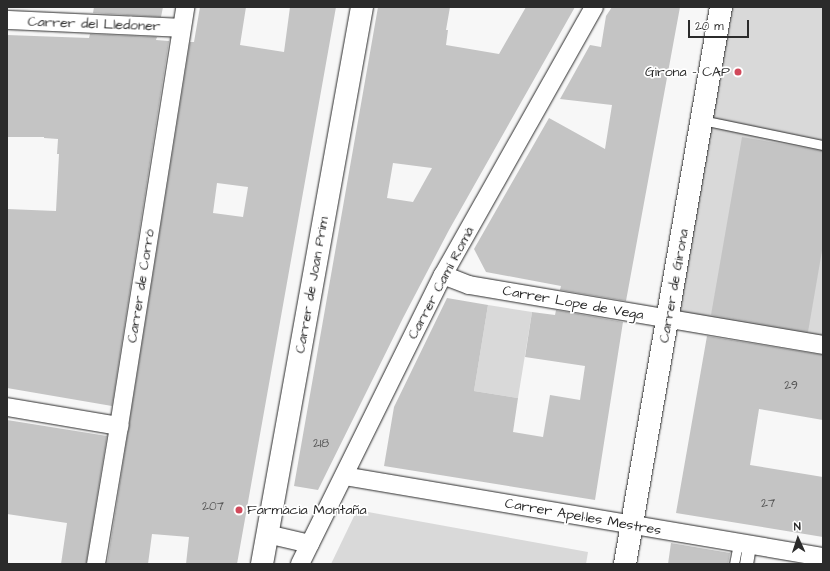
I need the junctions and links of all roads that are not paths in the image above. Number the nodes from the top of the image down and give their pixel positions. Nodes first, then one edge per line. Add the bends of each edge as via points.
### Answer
1 (184, 7) edge
2 (362, 7) edge
3 (594, 7) edge
4 (721, 7) edge
5 (7, 20) edge
6 (181, 28) junction
7 (702, 120) junction
8 (823, 145) edge
9 (443, 275) junction
10 (668, 319) junction
11 (823, 345) edge
12 (7, 407) edge
13 (119, 426) junction
14 (344, 476) junction
15 (632, 525) junction
16 (267, 534) junction
17 (310, 544) junction
18 (743, 544) junction
19 (823, 557) edge
20 (96, 564) edge
21 (262, 564) edge
22 (300, 564) edge
23 (625, 564) edge
24 (734, 564) edge
25 (746, 564) edge

1 - 6 street, Carrer de Corró
2 - 16 street, Carrer de Joan Prim
3 - 9 street, Carrer Camí Romà
4 - 7 street, Carrer de Girona
5 - 6 street, Carrer del Lledoner
6 - 13 street, Carrer de Corró
7 - 8 lane
7 - 10 street, Carrer de Girona
9 - 10 street, Carrer Lope de Vega via 469,285
9 - 14 street, Carrer Camí Romà
10 - 11 street, Carrer Lope de Vega
10 - 15 street, Carrer de Girona
12 - 13 street
13 - 20 street, Carrer de Corró
14 - 15 street, Carrer Apel·les Mestres
14 - 17 street, Carrer Camí Romà
15 - 18 street, Carrer Apel·les Mestres
15 - 23 street, Carrer de Girona
16 - 17 street
16 - 21 street, Carrer de Joan Prim
17 - 22 street, Carrer Camí Romà
18 - 19 street, Carrer Apel·les Mestres
18 - 24 lane
18 - 25 street

